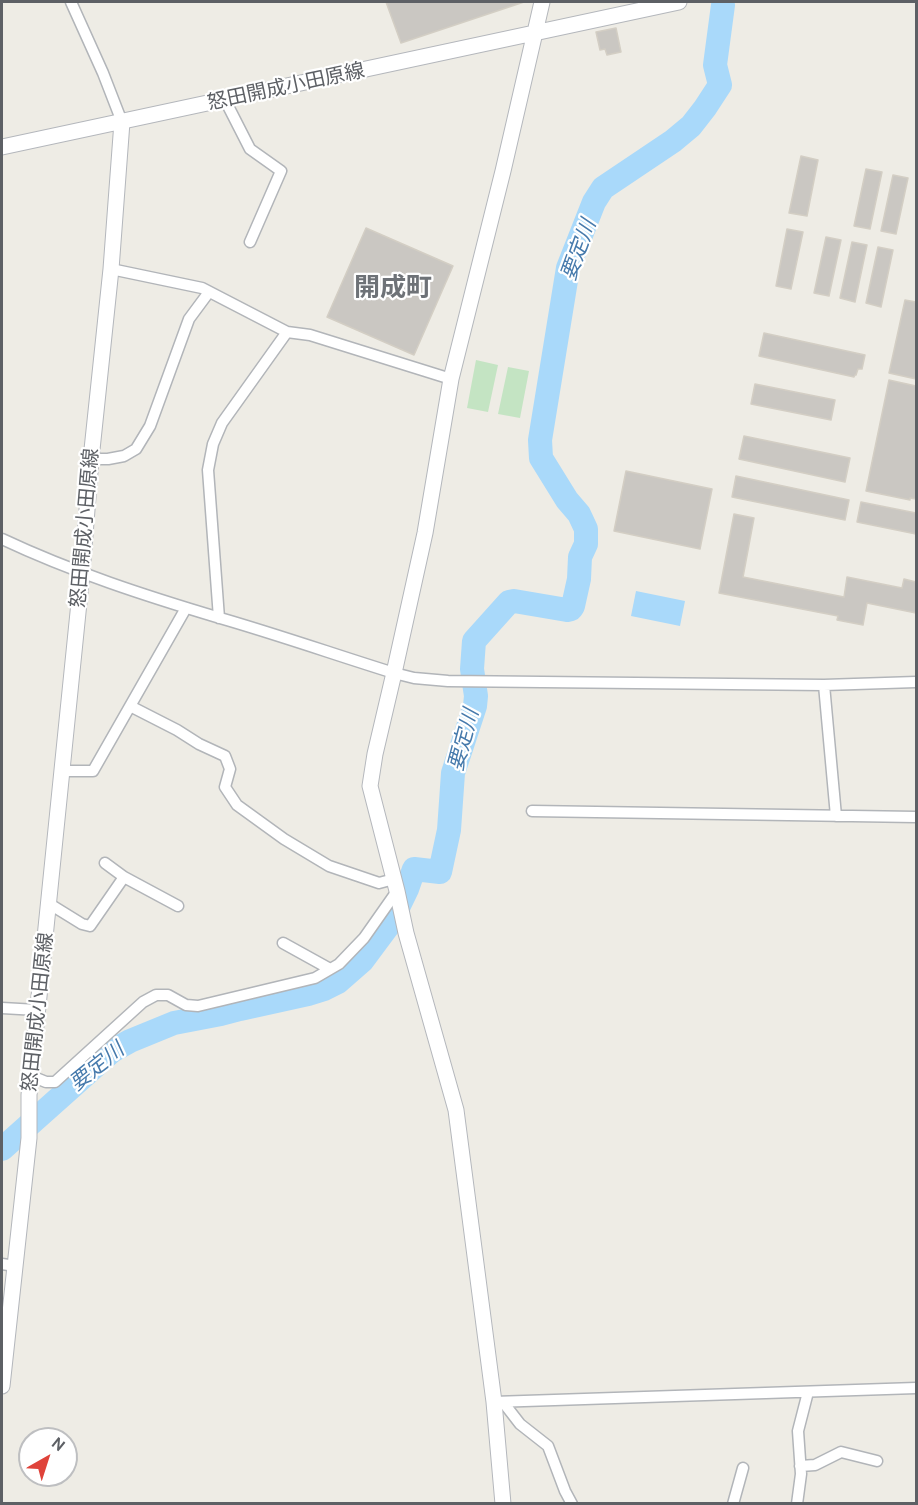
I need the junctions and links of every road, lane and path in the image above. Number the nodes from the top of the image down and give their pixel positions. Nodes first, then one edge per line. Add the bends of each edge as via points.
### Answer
1 (71, 2) edge
2 (542, 2) edge
3 (679, 2) edge
4 (534, 33) junction
5 (225, 100) junction
6 (122, 122) junction
7 (2, 147) edge
8 (250, 242) dead end
9 (111, 269) junction
10 (209, 292) junction
11 (287, 332) junction
12 (451, 379) junction
13 (91, 459) junction
14 (2, 539) edge
15 (82, 573) junction
16 (186, 608) junction
17 (219, 618) junction
18 (394, 673) junction
19 (916, 682) edge
20 (824, 685) junction
21 (130, 706) junction
22 (62, 771) junction
23 (532, 811) dead end
24 (836, 816) junction
25 (916, 817) edge
26 (105, 863) dead end
27 (124, 877) junction
28 (396, 885) junction
29 (48, 903) junction
30 (178, 906) dead end
31 (284, 943) dead end
32 (330, 969) junction
33 (37, 1010) junction
34 (2, 1012) edge
35 (31, 1076) junction
36 (8, 1265) edge
37 (2, 1386) edge
38 (916, 1388) edge
39 (808, 1392) junction
40 (498, 1402) junction
41 (878, 1461) dead end
42 (800, 1466) junction
43 (743, 1468) dead end
44 (503, 1503) edge
45 (572, 1503) edge
46 (733, 1503) edge
47 (797, 1503) edge

1 - 6 street
2 - 4 main road
3 - 4 main road, 怒田開成小田原線
4 - 5 main road, 怒田開成小田原線
4 - 12 main road
5 - 6 main road, 怒田開成小田原線
5 - 8 street via 250,149 281,171
6 - 7 main road
6 - 9 main road, 怒田開成小田原線
9 - 10 street
9 - 13 main road, 怒田開成小田原線
10 - 11 street
10 - 13 street via 189,319 150,426 136,449 124,456
11 - 12 street via 310,335
11 - 17 street via 222,423 213,444 208,470
12 - 18 main road via 425,533
13 - 15 main road, 怒田開成小田原線
14 - 15 street
15 - 16 street
15 - 22 main road, 怒田開成小田原線
16 - 17 street
16 - 21 street
17 - 18 street
18 - 20 street via 468,682
18 - 28 main road via 370,786
19 - 20 street
20 - 24 street
21 - 22 street via 93,771
21 - 28 street via 225,756 230,769 225,787 237,805 284,839 329,866
22 - 29 main road, 怒田開成小田原線
23 - 24 street
24 - 25 street
26 - 27 street
27 - 29 street via 90,926
27 - 30 street
28 - 32 street via 364,938
28 - 40 main road via 456,1110
29 - 33 main road, 怒田開成小田原線
31 - 32 street
32 - 35 street via 315,978 198,1006 186,1005 168,995 156,995 143,1002 55,1082
33 - 34 street
33 - 35 main road, 怒田開成小田原線
35 - 36 main road, 怒田開成小田原線 via 29,1138
36 - 37 main road, 怒田開成小田原線
38 - 39 street
39 - 40 street
39 - 42 street via 798,1431
40 - 44 main road
40 - 45 street via 548,1446
41 - 42 street via 841,1452 815,1465
42 - 47 street
43 - 46 street

